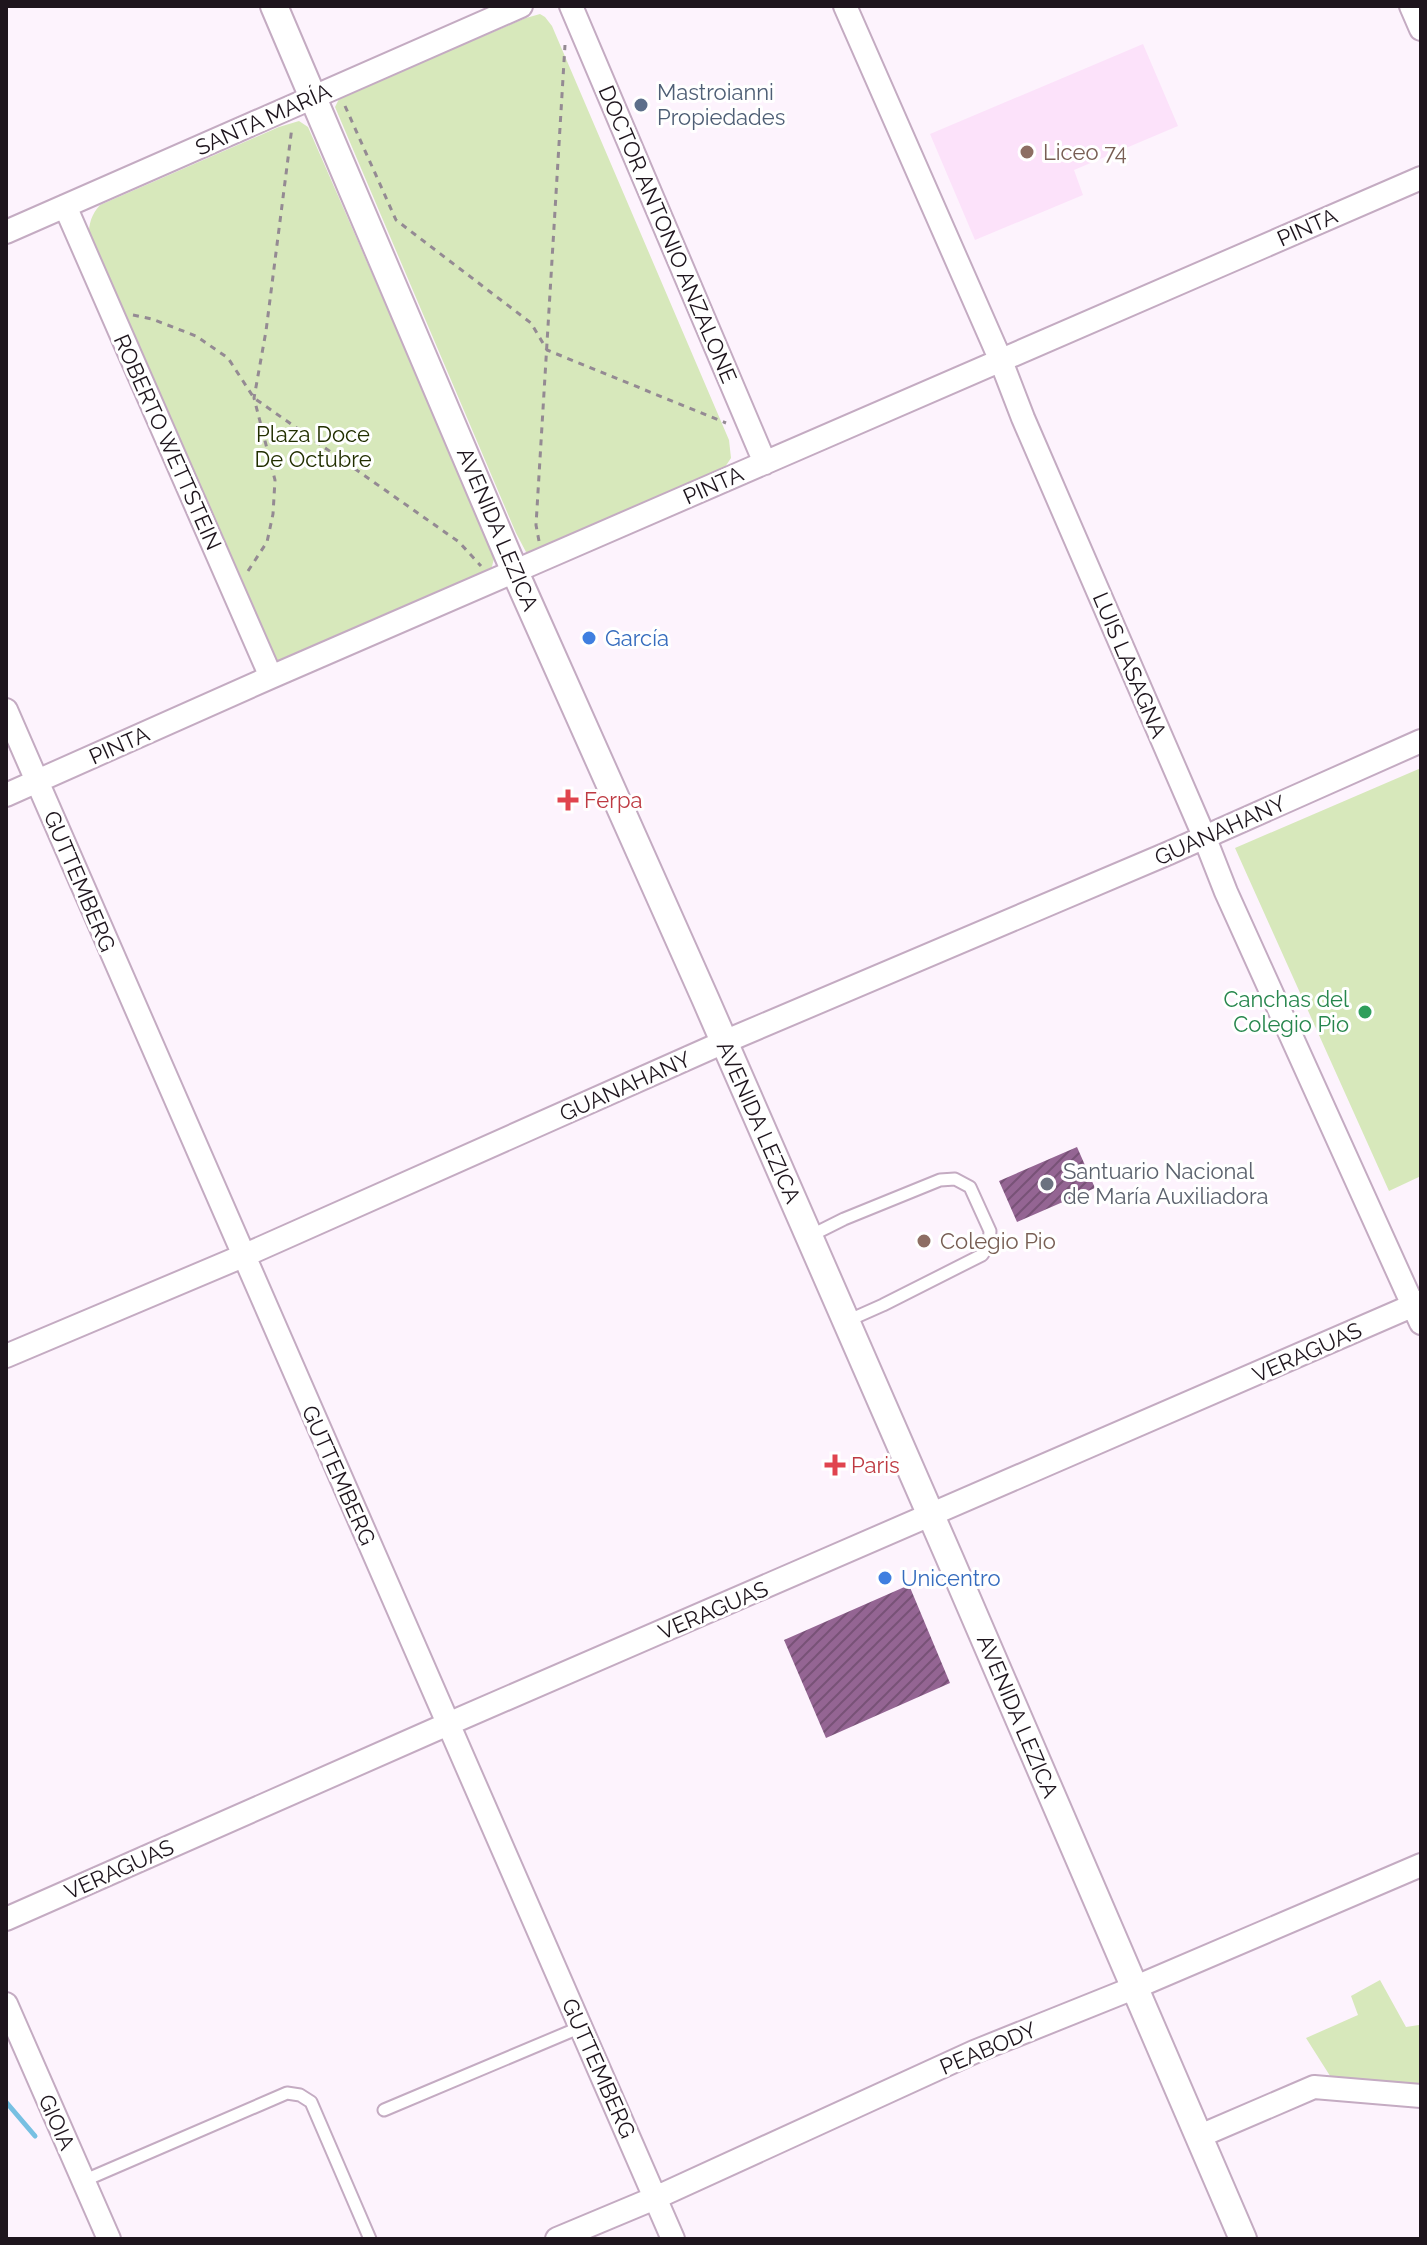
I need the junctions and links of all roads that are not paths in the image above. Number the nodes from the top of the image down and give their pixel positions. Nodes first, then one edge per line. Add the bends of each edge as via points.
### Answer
1 (274, 6) edge
2 (521, 6) edge
3 (845, 6) edge
4 (1411, 6) edge
5 (572, 9) edge
6 (1421, 29) edge
7 (313, 96) junction
8 (1421, 178) edge
9 (65, 206) junction
10 (6, 232) edge
11 (1001, 361) junction
12 (765, 463) junction
13 (505, 576) junction
14 (271, 677) junction
15 (6, 710) edge
16 (1421, 741) edge
17 (37, 781) junction
18 (6, 795) edge
19 (1204, 836) junction
20 (724, 1042) junction
21 (809, 1237) junction
22 (243, 1256) junction
23 (1419, 1310) edge
24 (846, 1321) junction
25 (6, 1356) edge
26 (931, 1516) junction
27 (448, 1724) junction
28 (1421, 1865) edge
29 (6, 1919) edge
30 (1136, 1987) junction
31 (6, 2004) edge
32 (581, 2027) junction
33 (1421, 2096) edge
34 (384, 2110) dead end
35 (1200, 2136) junction
36 (83, 2181) junction
37 (655, 2198) junction
38 (109, 2239) edge
39 (370, 2239) edge
40 (557, 2239) edge
41 (673, 2239) edge
42 (1243, 2239) edge

1 - 7 street, AVENIDA LEZICA
2 - 7 street, SANTA MARÍA
3 - 11 street, LUIS LASAGNA
4 - 6 street
5 - 12 street, DOCTOR ANTONIO ANZALONE
7 - 9 street, SANTA MARÍA
7 - 13 street, AVENIDA LEZICA
8 - 11 street, PINTA
9 - 10 street, SANTA MARÍA
9 - 14 street, ROBERTO WETTSTEIN
11 - 12 street, PINTA
11 - 19 street, LUIS LASAGNA
12 - 13 street, PINTA
13 - 14 street, PINTA
13 - 20 street, AVENIDA LEZICA
14 - 17 street, PINTA
15 - 17 street, GUTTEMBERG
16 - 19 street, GUANAHANY
17 - 18 street, PINTA
17 - 22 street, GUTTEMBERG
19 - 20 street, GUANAHANY
19 - 23 street, LUIS LASAGNA
20 - 21 street, AVENIDA LEZICA
20 - 22 street, GUANAHANY
21 - 24 street, AVENIDA LEZICA
21 - 24 lane via 940,1180 955,1179 970,1187 990,1231 982,1255
22 - 25 street, GUANAHANY
22 - 27 street, GUTTEMBERG
23 - 26 street, VERAGUAS
24 - 26 street, AVENIDA LEZICA
26 - 27 street, VERAGUAS
26 - 30 street, AVENIDA LEZICA
27 - 29 street, VERAGUAS
27 - 32 street, GUTTEMBERG
28 - 30 street, PEABODY
30 - 35 street, AVENIDA LEZICA
30 - 37 street, PEABODY via 974,2052
31 - 36 street, GIOIA
32 - 34 lane
32 - 37 street, GUTTEMBERG
33 - 35 street via 1314,2087
35 - 42 street, AVENIDA LEZICA
36 - 38 street, GIOIA
36 - 39 lane via 287,2093 300,2095 311,2102
37 - 40 street, PEABODY
37 - 41 street, GUTTEMBERG

